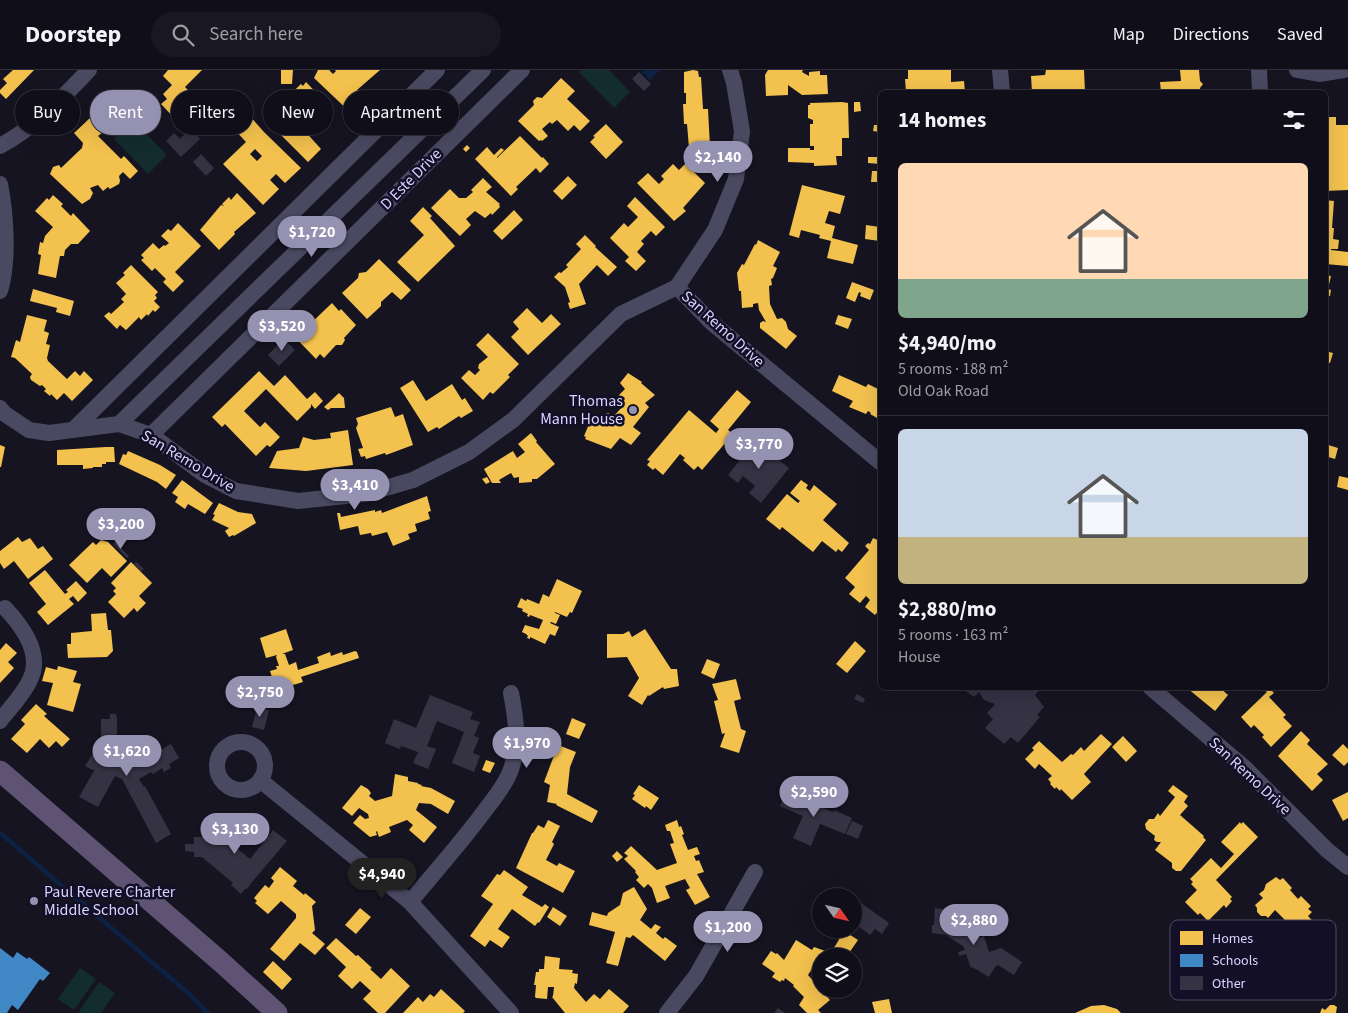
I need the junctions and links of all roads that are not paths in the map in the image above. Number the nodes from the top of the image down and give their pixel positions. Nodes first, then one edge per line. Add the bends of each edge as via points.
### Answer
1 (89, 70) edge
2 (436, 70) edge
3 (483, 70) edge
4 (522, 70) edge
5 (730, 70) edge
6 (1000, 70) edge
7 (1258, 70) edge
8 (1296, 70) edge
9 (1344, 70) edge
10 (1002, 90) edge
11 (1260, 90) edge
12 (0, 146) edge
13 (0, 184) edge
14 (677, 287) junction
15 (0, 291) edge
16 (0, 408) edge
17 (119, 424) junction
18 (73, 430) junction
19 (151, 435) junction
20 (878, 460) edge
21 (5, 608) dead end
22 (1153, 690) edge
23 (511, 692) dead end
24 (0, 721) edge
25 (0, 771) edge
26 (260, 780) dead end
27 (1348, 867) edge
28 (755, 872) dead end
29 (410, 902) junction
30 (278, 1013) edge
31 (511, 1013) edge
32 (667, 1013) edge

1 - 12 street via 48,111 18,136
2 - 18 street
3 - 17 street, D Este Drive
4 - 19 street, D Este Drive
5 - 14 street via 742,132 736,179 715,230
6 - 10 street
7 - 11 street
8 - 9 street via 1319,74
13 - 15 street via 6,248
14 - 19 street, San Remo Drive via 621,314 513,420 469,452 413,480 365,494 298,501 236,491 205,475
14 - 20 street, San Remo Drive via 711,322
16 - 18 street, San Remo Drive via 29,430 49,433
17 - 18 street, San Remo Drive
17 - 19 street, San Remo Drive
21 - 24 street via 32,646 34,662 27,685
22 - 27 street, San Remo Drive via 1244,767
23 - 29 street via 516,728 510,772 496,796
25 - 30 main road
26 - 29 street
28 - 32 street via 696,976
29 - 31 street

